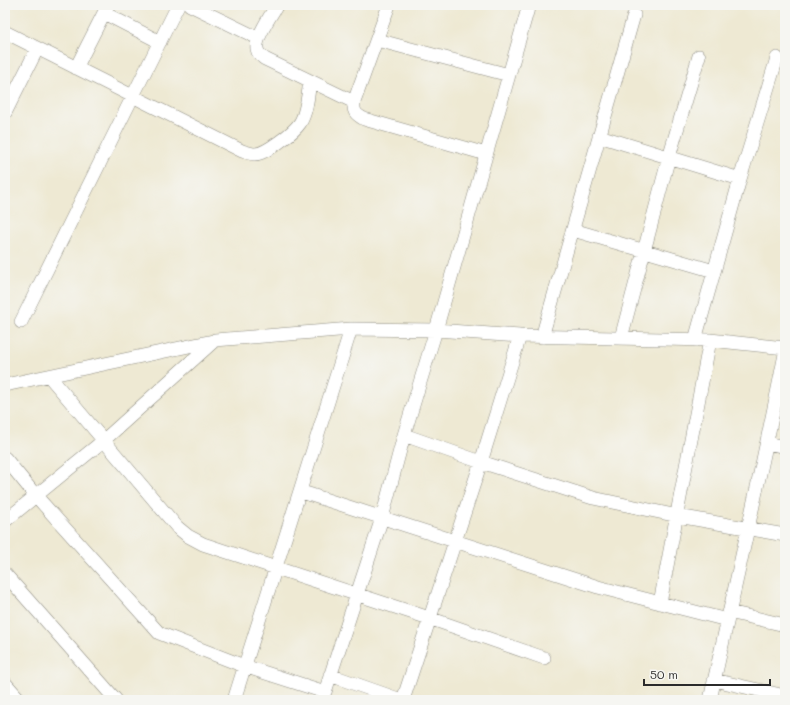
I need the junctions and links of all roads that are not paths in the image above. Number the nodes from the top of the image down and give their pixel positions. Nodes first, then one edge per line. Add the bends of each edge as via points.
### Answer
1 (178, 5) edge
2 (190, 5) edge
3 (277, 5) edge
4 (389, 5) edge
5 (529, 5) edge
6 (106, 9) edge
7 (634, 15) dead end
8 (5, 32) edge
9 (258, 38) junction
10 (377, 40) junction
11 (160, 42) junction
12 (37, 49) junction
13 (699, 56) dead end
14 (777, 58) dead end
15 (76, 68) junction
16 (509, 75) junction
17 (310, 81) junction
18 (133, 96) junction
19 (354, 102) junction
20 (5, 113) edge
21 (599, 136) junction
22 (486, 154) junction
23 (669, 157) junction
24 (740, 179) junction
25 (573, 230) junction
26 (644, 250) junction
27 (714, 271) junction
28 (21, 322) dead end
29 (351, 329) junction
30 (436, 330) junction
31 (520, 336) junction
32 (542, 337) junction
33 (621, 338) junction
34 (215, 340) junction
35 (695, 340) junction
36 (710, 340) junction
37 (785, 348) edge
38 (785, 354) edge
39 (48, 376) junction
40 (5, 385) edge
41 (404, 435) junction
42 (103, 441) junction
43 (768, 444) junction
44 (785, 447) edge
45 (5, 458) edge
46 (481, 462) junction
47 (302, 492) junction
48 (36, 496) junction
49 (678, 516) junction
50 (382, 518) junction
51 (5, 521) edge
52 (747, 529) junction
53 (785, 535) edge
54 (455, 540) junction
55 (276, 567) junction
56 (5, 574) edge
57 (356, 595) junction
58 (660, 603) junction
59 (728, 616) junction
60 (429, 618) junction
61 (785, 625) edge
62 (544, 658) dead end
63 (244, 666) junction
64 (330, 676) junction
65 (714, 680) junction
66 (5, 683) edge
67 (323, 696) edge
68 (785, 696) edge
69 (20, 700) edge
70 (116, 700) edge
71 (234, 700) edge
72 (402, 700) edge
73 (710, 700) edge

1 - 11 street
2 - 9 street
3 - 9 street
4 - 10 street
5 - 16 street
6 - 11 street
6 - 15 street
7 - 21 street
8 - 12 street
9 - 17 street via 258,54
10 - 16 street
10 - 19 street
11 - 18 street
12 - 15 street
12 - 20 street
13 - 23 street
14 - 24 street
15 - 18 street
16 - 22 street
17 - 18 street via 300,124 274,146 262,153 254,154 242,151
17 - 19 street
18 - 28 street
19 - 22 street via 353,109 356,115 364,119
21 - 23 street
21 - 25 street
22 - 30 street
23 - 24 street
23 - 26 street
24 - 27 street
25 - 26 street
25 - 32 street
26 - 27 street
26 - 33 street
27 - 35 street
29 - 30 street
29 - 34 street
29 - 47 street
30 - 31 street
30 - 41 street
31 - 32 street
31 - 46 street
32 - 33 street
33 - 35 street
34 - 39 street
34 - 42 street
35 - 36 street
36 - 37 street
36 - 49 street
38 - 43 street
39 - 40 street
39 - 42 street
41 - 46 street
41 - 50 street
42 - 48 street
42 - 55 street via 177,527 188,536 203,544
43 - 44 street
43 - 52 street
45 - 48 street
46 - 49 street via 593,498
46 - 54 street
47 - 50 street
47 - 55 street
48 - 51 street
48 - 63 street via 159,633
49 - 52 street
49 - 58 street
50 - 54 street
50 - 57 street
52 - 53 street
52 - 59 street
54 - 58 street
54 - 60 street
55 - 57 street
55 - 63 street
56 - 70 street
57 - 60 street
57 - 64 street
58 - 59 street
59 - 61 street
59 - 65 street
60 - 62 street
60 - 72 street
63 - 67 street
63 - 71 street
64 - 67 street
64 - 72 street
65 - 68 street
65 - 73 street
66 - 69 street

